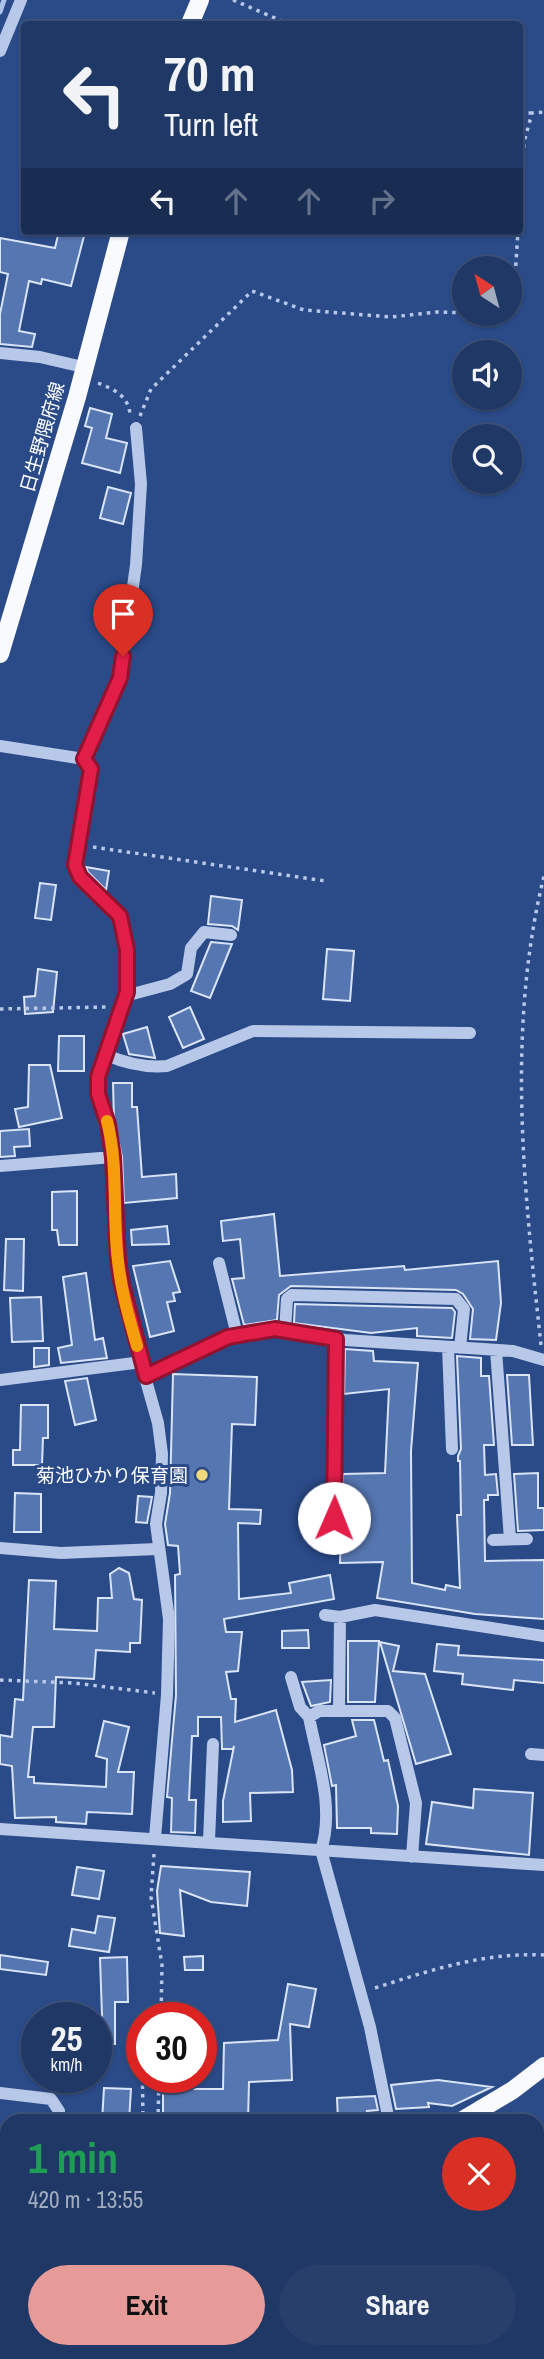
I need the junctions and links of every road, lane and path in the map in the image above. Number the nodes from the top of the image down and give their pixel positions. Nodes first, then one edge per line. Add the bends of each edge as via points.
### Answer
1 (21, 0) edge
2 (201, 0) edge
3 (233, 0) edge
4 (191, 21) edge
5 (282, 21) edge
6 (0, 51) edge
7 (544, 112) edge
8 (523, 113) edge
9 (532, 113) junction
10 (523, 158) edge
11 (120, 235) edge
12 (518, 235) edge
13 (516, 256) edge
14 (452, 312) edge
15 (0, 353) edge
16 (82, 371) junction
17 (136, 428) junction
18 (0, 654) edge
19 (0, 746) edge
20 (84, 759) junction
21 (78, 844) junction
22 (544, 876) edge
23 (326, 881) dead end
24 (231, 935) dead end
25 (125, 996) junction
26 (0, 1009) edge
27 (120, 1011) junction
28 (470, 1033) dead end
29 (106, 1055) junction
30 (113, 1157) junction
31 (0, 1166) edge
32 (219, 1262) dead end
33 (285, 1331) junction
34 (237, 1335) junction
35 (336, 1339) junction
36 (454, 1347) junction
37 (496, 1350) junction
38 (543, 1359) edge
39 (144, 1369) junction
40 (0, 1380) edge
41 (452, 1448) dead end
42 (510, 1539) junction
43 (527, 1539) dead end
44 (493, 1540) dead end
45 (334, 1544) dead end
46 (0, 1548) edge
47 (157, 1549) junction
48 (325, 1615) dead end
49 (340, 1617) junction
50 (544, 1636) edge
51 (291, 1677) dead end
52 (0, 1680) edge
53 (167, 1695) junction
54 (340, 1711) junction
55 (309, 1717) junction
56 (213, 1744) dead end
57 (0, 1829) edge
58 (155, 1838) junction
59 (209, 1841) junction
60 (321, 1850) junction
61 (412, 1857) junction
62 (544, 1865) edge
63 (544, 1955) edge
64 (360, 1994) junction
65 (161, 2002) edge
66 (544, 2066) edge
67 (0, 2093) edge
68 (143, 2093) edge
69 (159, 2093) edge
70 (58, 2114) edge
71 (143, 2114) edge
72 (158, 2114) edge
73 (387, 2114) edge
74 (473, 2114) edge

1 - 6 street
2 - 4 main road
3 - 5 path
7 - 9 path
8 - 9 path
9 - 10 path
11 - 16 main road, 日生野隈府線
12 - 13 path
14 - 17 path via 391,317 304,310 252,291 151,389
15 - 16 street via 40,357
16 - 17 path via 125,399
16 - 18 main road, 日生野隈府線
17 - 20 street via 141,484 136,565 120,678
19 - 20 street
20 - 21 street via 91,769
21 - 23 path
21 - 25 street via 75,865 80,877 120,916 127,950
22 - 38 path via 534,918 520,1089 526,1219
24 - 25 street via 204,932 191,948 187,974 170,984
25 - 27 street
26 - 27 path via 107,1007
27 - 29 street
28 - 29 street via 253,1031 167,1066
29 - 30 street via 98,1094
30 - 31 street
30 - 39 street via 118,1260 126,1310
32 - 34 street
33 - 34 street
33 - 35 street
33 - 36 street via 287,1299 292,1295 456,1299 464,1309
34 - 39 street
35 - 36 street
35 - 45 street
36 - 37 street
36 - 41 street
37 - 38 street
37 - 42 street
39 - 40 street
39 - 47 street via 162,1454
42 - 43 street
42 - 44 street
46 - 47 street via 61,1553
47 - 53 street via 169,1619
48 - 49 street
49 - 50 street via 375,1610
49 - 54 street
51 - 55 street via 300,1707
52 - 53 path via 74,1683
53 - 58 street
54 - 55 street via 319,1711
54 - 61 street via 388,1711 395,1718 416,1803
55 - 60 street via 326,1809 327,1833
56 - 59 street
57 - 58 street
58 - 59 street
58 - 65 path via 151,1898 162,1965
59 - 60 street
60 - 61 street
60 - 64 street
61 - 62 street
63 - 64 path via 507,1953 427,1970
64 - 73 street
66 - 74 main road
67 - 70 street via 51,2099
68 - 71 path
69 - 72 path

